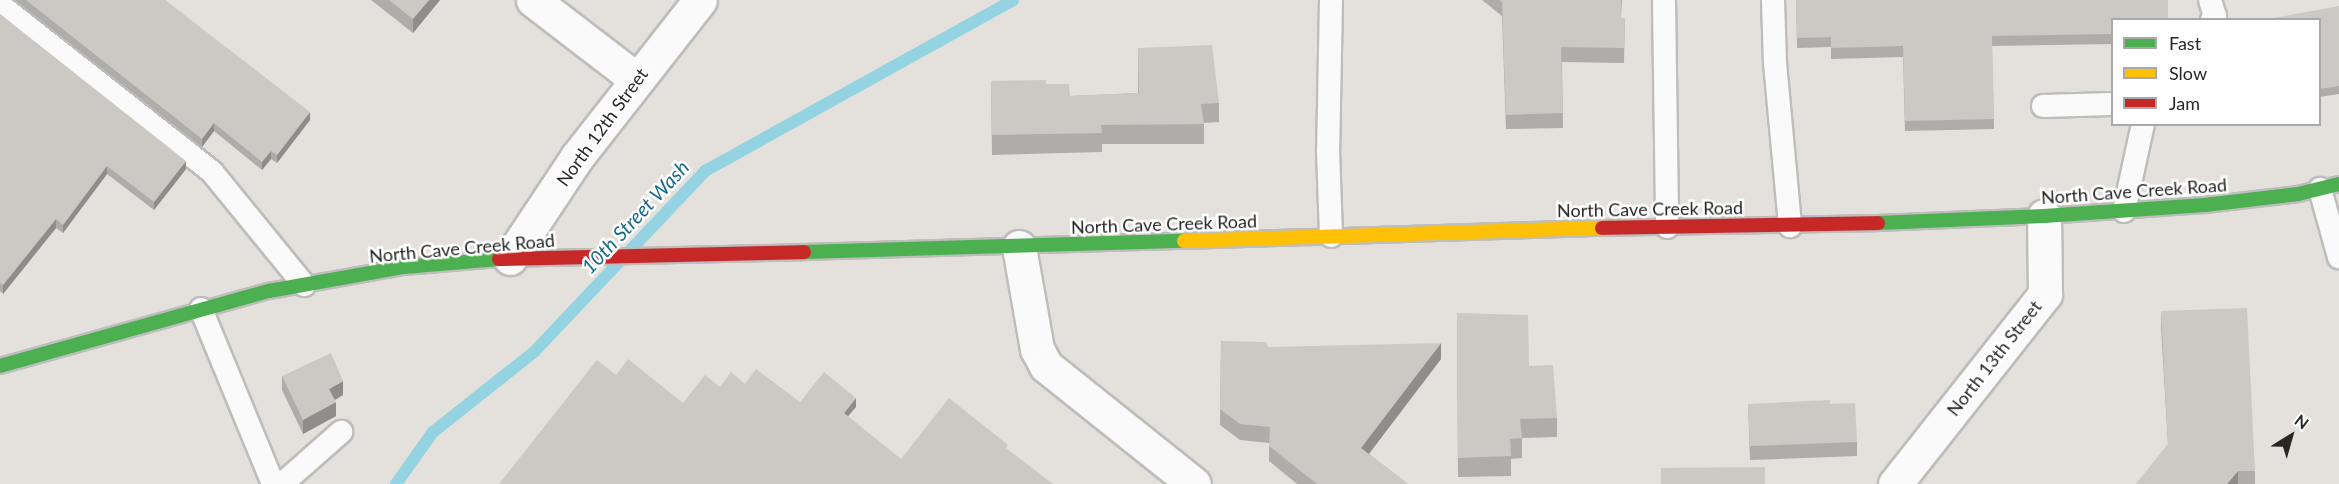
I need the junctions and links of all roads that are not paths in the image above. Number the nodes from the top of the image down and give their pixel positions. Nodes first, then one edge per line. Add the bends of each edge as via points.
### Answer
1 (533, 0) edge
2 (700, 0) edge
3 (1331, 0) edge
4 (1664, 0) edge
5 (1773, 0) edge
6 (2210, 0) edge
7 (0, 5) edge
8 (2214, 18) edge
9 (636, 80) junction
10 (2111, 104) edge
11 (2043, 106) dead end
12 (2143, 126) edge
13 (2330, 186) edge
14 (2124, 211) junction
15 (2044, 216) junction
16 (1790, 226) junction
17 (1667, 227) junction
18 (1332, 236) junction
19 (1019, 247) junction
20 (2339, 257) edge
21 (510, 258) junction
22 (304, 285) junction
23 (201, 309) junction
24 (0, 366) edge
25 (340, 432) dead end
26 (273, 484) edge
27 (282, 484) edge
28 (1194, 484) edge
29 (1894, 484) edge

1 - 9 street
2 - 9 street, North 12th Street
3 - 18 lane via 1328,150
4 - 17 lane
5 - 16 lane
6 - 8 lane
7 - 22 lane via 212,172
9 - 21 street, North 12th Street via 577,157
10 - 11 lane
12 - 14 lane
13 - 14 main road, North Cave Creek Road via 2205,205
13 - 20 lane
14 - 15 main road, North Cave Creek Road
15 - 16 main road, North Cave Creek Road
15 - 29 street, North 13th Street via 2045,294
16 - 17 main road, North Cave Creek Road
17 - 18 main road, North Cave Creek Road
18 - 19 main road, North Cave Creek Road
19 - 21 main road, North Cave Creek Road
19 - 28 street via 1037,349 1046,366
21 - 22 main road, North Cave Creek Road via 404,267
22 - 23 main road, North Cave Creek Road
23 - 24 main road, North Cave Creek Road
23 - 26 lane
25 - 27 lane

